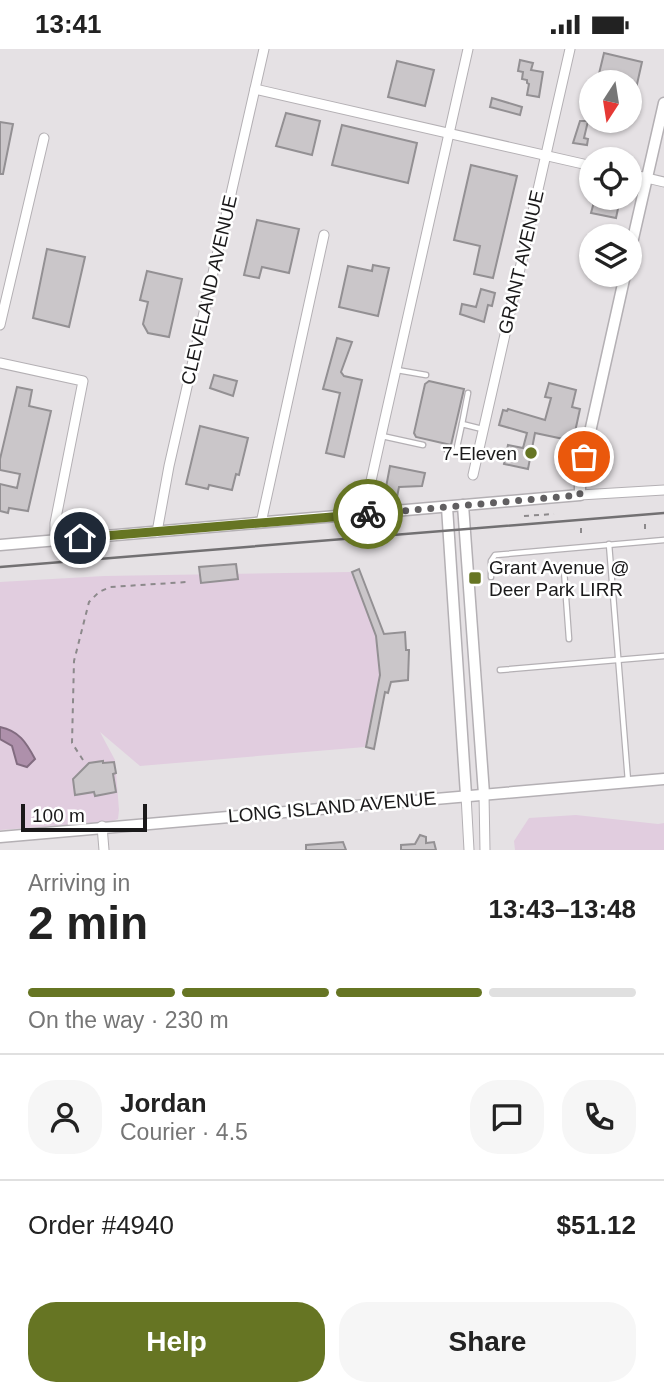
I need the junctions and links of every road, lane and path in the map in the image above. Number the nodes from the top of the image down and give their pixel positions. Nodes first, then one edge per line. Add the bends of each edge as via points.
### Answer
1 (264, 49) edge
2 (468, 49) edge
3 (570, 49) edge
4 (255, 89) junction
5 (664, 103) edge
6 (449, 134) junction
7 (44, 138) dead end
8 (546, 155) junction
9 (579, 163) edge
10 (642, 177) edge
11 (646, 178) junction
12 (664, 182) edge
13 (636, 224) edge
14 (324, 235) dead end
15 (622, 287) edge
16 (0, 325) edge
17 (0, 363) edge
18 (396, 370) junction
19 (426, 376) dead end
20 (468, 393) dead end
21 (462, 424) junction
22 (483, 429) junction
23 (381, 436) junction
24 (423, 445) dead end
25 (447, 450) dead end
26 (473, 475) dead end
27 (664, 490) edge
28 (580, 495) junction
29 (463, 505) junction
30 (447, 506) junction
31 (368, 514) junction
32 (554, 514) dead end
33 (524, 516) dead end
34 (261, 523) junction
35 (645, 524) dead end
36 (581, 527) dead end
37 (646, 530) dead end
38 (157, 532) junction
39 (582, 535) dead end
40 (55, 540) junction
41 (664, 540) edge
42 (609, 544) junction
43 (0, 545) edge
44 (564, 570) dead end
45 (491, 577) dead end
46 (187, 582) dead end
47 (569, 639) dead end
48 (664, 656) edge
49 (619, 660) junction
50 (500, 670) dead end
51 (83, 760) dead end
52 (664, 779) edge
53 (628, 782) junction
54 (484, 794) junction
55 (466, 795) junction
56 (102, 826) junction
57 (0, 837) edge
58 (104, 850) edge
59 (469, 850) edge
60 (485, 850) edge

1 - 4 street, CLEVELAND AVENUE
2 - 6 street
3 - 8 street, GRANT AVENUE
4 - 6 street
4 - 38 street, CLEVELAND AVENUE
5 - 11 street
6 - 8 street
6 - 18 street
7 - 16 street
8 - 9 street
8 - 22 street, GRANT AVENUE
10 - 11 street
11 - 12 street
11 - 13 street
14 - 34 street
15 - 28 street via 580,477
17 - 40 street via 83,381
18 - 19 lane
18 - 23 street
20 - 21 lane
21 - 22 lane
21 - 25 lane via 456,452
22 - 26 street, GRANT AVENUE
23 - 24 lane
23 - 31 street
27 - 28 street
28 - 29 street
29 - 30 street
29 - 54 street
30 - 31 street
30 - 55 street
31 - 34 street
32 - 33 path
34 - 38 street
35 - 37 path
36 - 39 path
38 - 40 street
40 - 43 street
41 - 42 lane
42 - 45 lane via 495,555
42 - 49 lane
44 - 47 lane
46 - 51 path via 110,587 89,602 73,671 72,743
48 - 49 lane
49 - 50 lane
49 - 53 lane
52 - 53 street, LONG ISLAND AVENUE
53 - 54 street, LONG ISLAND AVENUE
54 - 55 street, LONG ISLAND AVENUE
54 - 60 street
55 - 56 street, LONG ISLAND AVENUE
55 - 59 street
56 - 57 street, LONG ISLAND AVENUE
56 - 58 street

